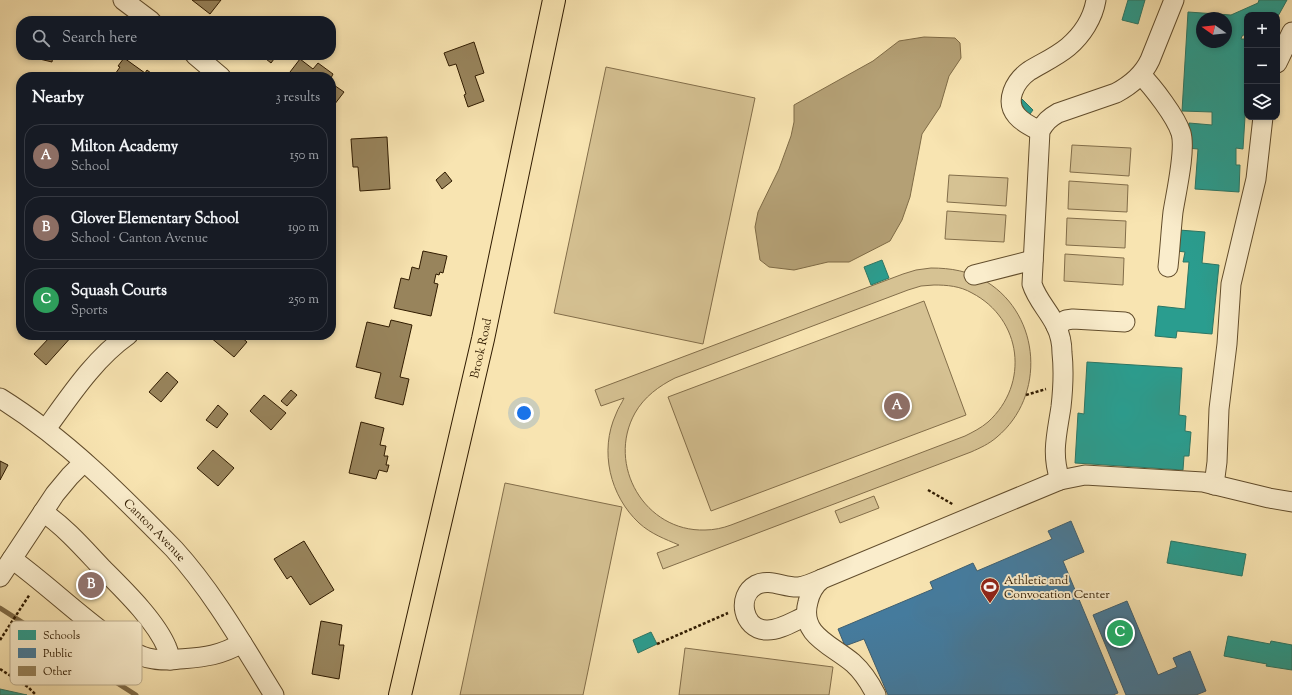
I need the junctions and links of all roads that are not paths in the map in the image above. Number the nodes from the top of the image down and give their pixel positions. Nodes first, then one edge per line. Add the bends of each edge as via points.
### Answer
1 (123, 0) edge
2 (554, 0) edge
3 (1096, 0) edge
4 (1174, 0) edge
5 (144, 16) edge
6 (1292, 32) edge
7 (1280, 57) edge
8 (201, 60) edge
9 (215, 72) edge
10 (1140, 76) junction
11 (1263, 120) edge
12 (1040, 131) junction
13 (1033, 260) junction
14 (1168, 267) dead end
15 (974, 275) dead end
16 (1125, 322) dead end
17 (1056, 326) junction
18 (122, 340) edge
19 (0, 398) edge
20 (46, 429) junction
21 (84, 462) junction
22 (1060, 480) junction
23 (1214, 484) junction
24 (1292, 502) edge
25 (42, 512) junction
26 (12, 559) junction
27 (0, 577) edge
28 (822, 579) junction
29 (806, 616) junction
30 (87, 621) edge
31 (242, 643) junction
32 (142, 656) edge
33 (170, 660) junction
34 (274, 695) edge
35 (400, 695) edge
36 (876, 695) edge

1 - 5 street
2 - 35 main road, Brook Road via 483,339
3 - 12 street via 1092,15 1078,37 1059,54 1028,72 1015,85 1010,102 1012,110 1017,117
4 - 10 street via 1150,60
6 - 7 street
8 - 9 street
10 - 12 street via 1116,93 1058,113 1050,118
10 - 14 street via 1153,88 1181,133 1182,156
11 - 23 street via 1256,179 1231,284
12 - 13 street
13 - 15 street
13 - 17 street via 1034,291
16 - 17 street via 1073,319
17 - 22 street via 1061,339 1064,367 1055,442 1055,462
18 - 20 street via 85,377
19 - 20 street, Canton Avenue
20 - 21 street, Canton Avenue
21 - 25 street via 62,485
21 - 31 street, Canton Avenue via 187,562
22 - 23 street via 1085,475
22 - 28 street
23 - 24 street
25 - 26 street
25 - 33 street via 64,529 135,602 164,642
26 - 27 street
26 - 30 street
28 - 29 street via 815,584
28 - 29 street via 799,587 771,582 760,584 748,593 744,605 745,614 750,622 763,630 776,629
29 - 36 street via 811,631 860,670
31 - 33 street via 216,655
31 - 34 street, Canton Avenue
32 - 33 street

